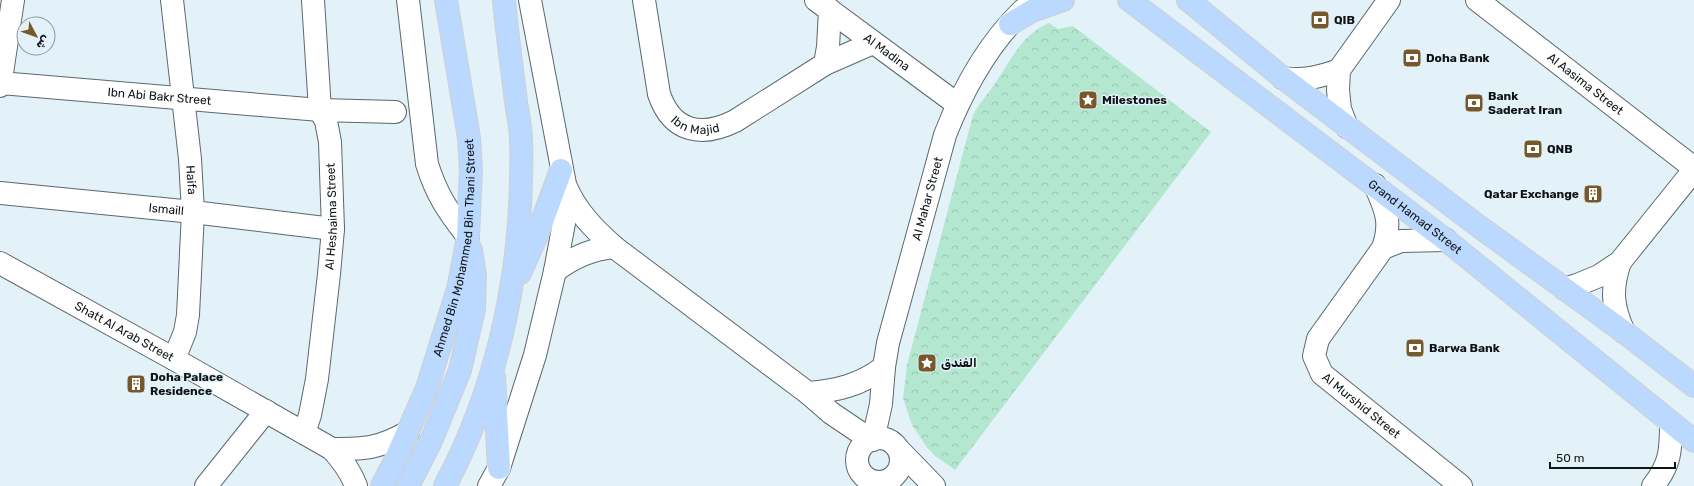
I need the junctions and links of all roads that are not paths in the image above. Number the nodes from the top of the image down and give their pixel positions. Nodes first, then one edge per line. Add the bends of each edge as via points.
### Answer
1 (13, 0) edge
2 (172, 0) edge
3 (313, 0) edge
4 (408, 0) edge
5 (446, 0) edge
6 (530, 0) edge
7 (644, 0) edge
8 (1018, 0) edge
9 (1033, 0) edge
10 (1063, 0) edge
11 (1129, 0) edge
12 (1188, 0) edge
13 (1389, 0) edge
14 (1477, 0) edge
15 (502, 5) edge
16 (823, 5) edge
17 (1010, 24) junction
18 (873, 43) junction
19 (825, 64) junction
20 (1339, 70) junction
21 (1283, 78) junction
22 (0, 84) edge
23 (184, 99) junction
24 (957, 104) junction
25 (320, 110) junction
26 (395, 112) dead end
27 (1347, 127) junction
28 (1694, 169) edge
29 (563, 177) junction
30 (1375, 185) junction
31 (0, 193) edge
32 (193, 212) junction
33 (332, 229) junction
34 (468, 238) junction
35 (1446, 240) junction
36 (614, 248) junction
37 (1383, 248) junction
38 (1620, 262) junction
39 (0, 263) edge
40 (555, 271) junction
41 (1565, 289) junction
42 (510, 294) junction
43 (1624, 332) junction
44 (174, 359) junction
45 (493, 367) junction
46 (884, 367) junction
47 (1694, 386) edge
48 (882, 388) junction
49 (808, 393) junction
50 (266, 412) junction
51 (831, 414) junction
52 (1671, 424) junction
53 (408, 432) junction
54 (304, 433) junction
55 (872, 440) junction
56 (1694, 441) edge
57 (332, 449) junction
58 (898, 449) junction
59 (857, 471) edge
60 (494, 477) edge
61 (883, 483) edge
62 (206, 486) edge
63 (356, 486) edge
64 (382, 486) edge
65 (408, 486) edge
66 (445, 486) edge
67 (925, 486) edge
68 (934, 486) edge
69 (1461, 486) edge
70 (1653, 486) edge

1 - 22 street
2 - 23 street, Haifa
3 - 25 street, Al Heshaima Street
4 - 34 street via 427,164 441,201
5 - 34 main road, Ahmed Bin Mohammed Bin Thani Street via 472,170
6 - 29 street
7 - 19 street, Ibn Majid via 663,107 673,119 685,126 709,131 721,128
8 - 17 street, Al Mahar Street
9 - 17 street, Al Mahar Street
10 - 17 main road via 1032,11
11 - 30 main road, Grand Hamad Street
12 - 21 main road
13 - 20 street
14 - 28 street, Al Aasima Street
15 - 42 main road via 521,141 518,242
16 - 18 street, Al Madina
16 - 19 street via 828,47
17 - 24 street, Al Mahar Street via 976,71
18 - 19 street, Ibn Majid
18 - 24 street, Al Madina
20 - 21 street via 1311,78
20 - 27 street via 1339,102
21 - 27 main road
22 - 23 street, Ibn Abi Bakr Street
23 - 25 street, Ibn Abi Bakr Street
23 - 32 street, Haifa
24 - 46 street, Al Mahar Street via 945,135 888,343
25 - 26 street, Ibn Abi Bakr Street
25 - 33 street, Al Heshaima Street via 326,121 330,142
27 - 41 main road
28 - 38 street
29 - 36 street via 580,213
29 - 40 street via 564,223
29 - 42 main road
30 - 35 main road, Grand Hamad Street
30 - 37 street, Al Murshid Street via 1384,205 1387,222 1388,234
31 - 32 street, Ismaill
32 - 33 street, Ismaill
32 - 44 street, Haifa via 188,315 185,332
33 - 54 street, Al Heshaima Street via 317,379
34 - 53 main road, Ahmed Bin Mohammed Bin Thani Street via 448,323 427,388
34 - 65 main road via 475,275 474,302 460,370 423,458
35 - 37 street via 1401,241
35 - 52 main road, Grand Hamad Street
36 - 40 street via 580,256
36 - 49 street
37 - 69 street, Al Murshid Street via 1318,339 1314,356 1322,374
38 - 41 street via 1599,276
38 - 43 street via 1614,287 1614,302
39 - 44 street, Shatt Al Arab Street
40 - 60 street via 535,355
41 - 43 main road
42 - 45 main road
43 - 47 main road
44 - 50 street, Shatt Al Arab Street
45 - 60 main road
45 - 66 main road via 475,419
46 - 48 street, Al Mahar Street
46 - 49 street via 848,387
48 - 55 street, Al Mahar Street via 881,404
48 - 58 street, Al Mahar Street
49 - 51 street
50 - 54 street, Shatt Al Arab Street
50 - 62 street
51 - 55 street
51 - 59 street
52 - 56 main road, Grand Hamad Street
52 - 70 street via 1669,458 1664,471
53 - 57 street, Shatt Al Arab Street via 379,446 364,449
53 - 64 main road, Ahmed Bin Mohammed Bin Thani Street
54 - 57 street, Shatt Al Arab Street
55 - 58 street via 886,440
55 - 59 street via 859,451
57 - 63 street, Shatt Al Arab Street via 342,460
58 - 61 street via 900,468
58 - 68 street
59 - 61 street via 867,479
61 - 67 street via 909,482

